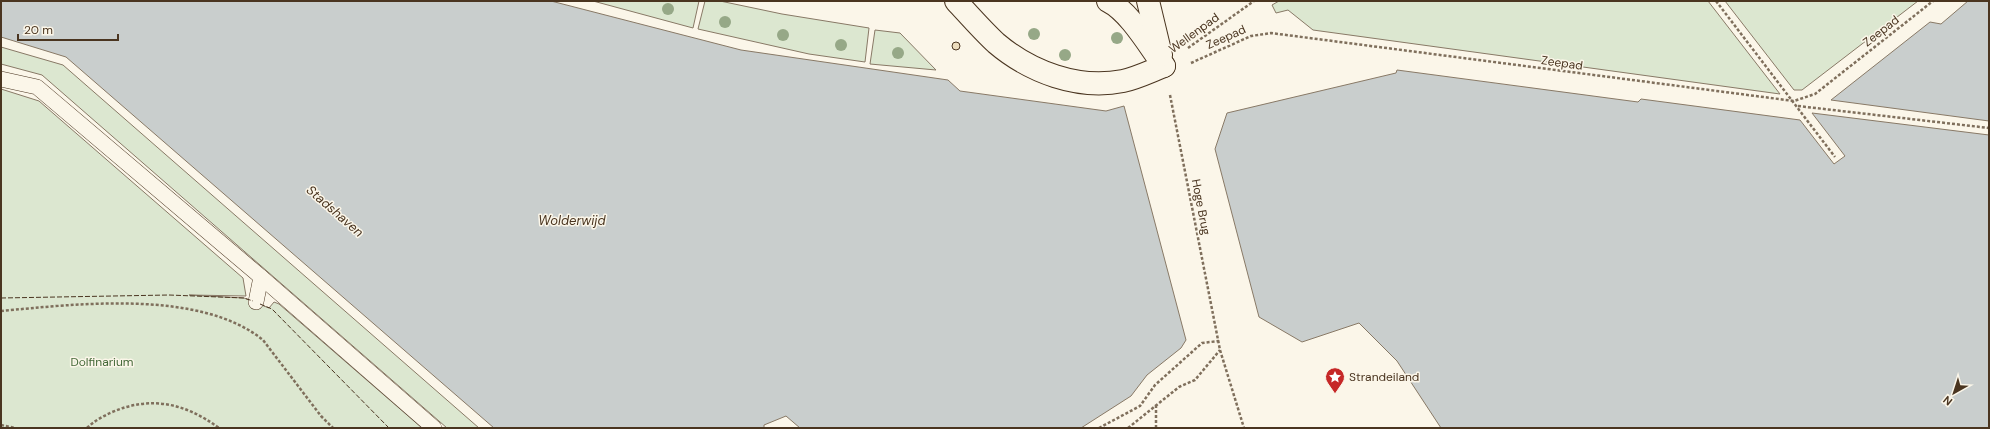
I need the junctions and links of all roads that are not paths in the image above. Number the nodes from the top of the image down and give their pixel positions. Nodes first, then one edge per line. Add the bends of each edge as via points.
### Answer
1 (956, 1) edge
2 (1108, 1) edge
3 (1148, 1) edge
4 (1164, 66) junction
5 (1, 78) edge
6 (261, 277) junction
7 (256, 302) dead end
8 (434, 428) edge

1 - 4 street via 996,43 1020,61 1067,80 1096,84 1124,81
2 - 4 street via 1115,4 1139,31
3 - 4 street
5 - 6 lane via 37,86
6 - 7 lane
6 - 8 lane

